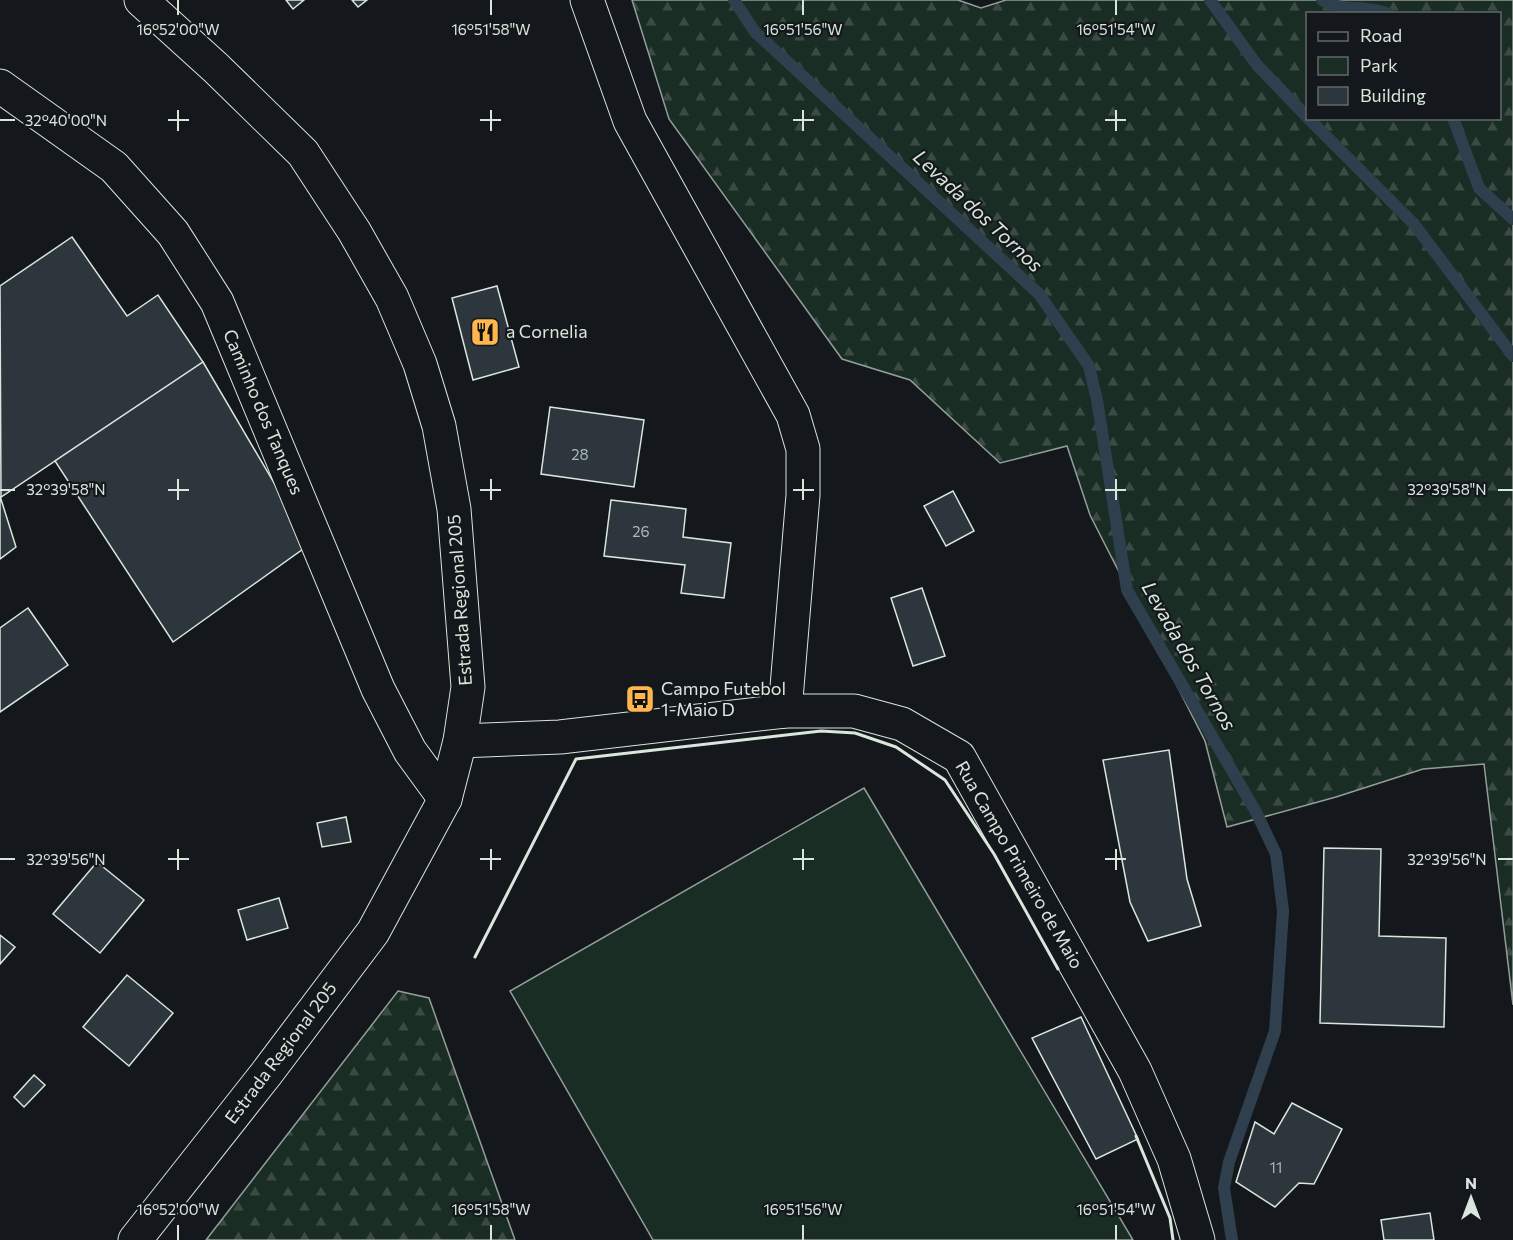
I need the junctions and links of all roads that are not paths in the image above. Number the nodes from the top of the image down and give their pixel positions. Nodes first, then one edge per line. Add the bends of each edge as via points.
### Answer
1 (141, 0) edge
2 (587, 0) edge
3 (0, 86) edge
4 (785, 711) junction
5 (460, 741) junction
6 (445, 799) junction
7 (135, 1240) edge
8 (1198, 1240) edge

1 - 5 street, Estrada Regional 205 via 303,153 392,298 440,426 453,509 468,687
2 - 4 street via 630,121 793,416 803,449 803,495
3 - 6 street, Caminho dos Tanques via 114,167 173,232 205,282 217,302 378,689 410,751
4 - 5 street, Rua Campo Primeiro de Maio via 560,737
4 - 8 street, Rua Campo Primeiro de Maio via 863,713 902,724 959,757 1135,1071 1174,1159
5 - 6 street, Estrada Regional 205
6 - 7 street, Estrada Regional 205 via 373,932

